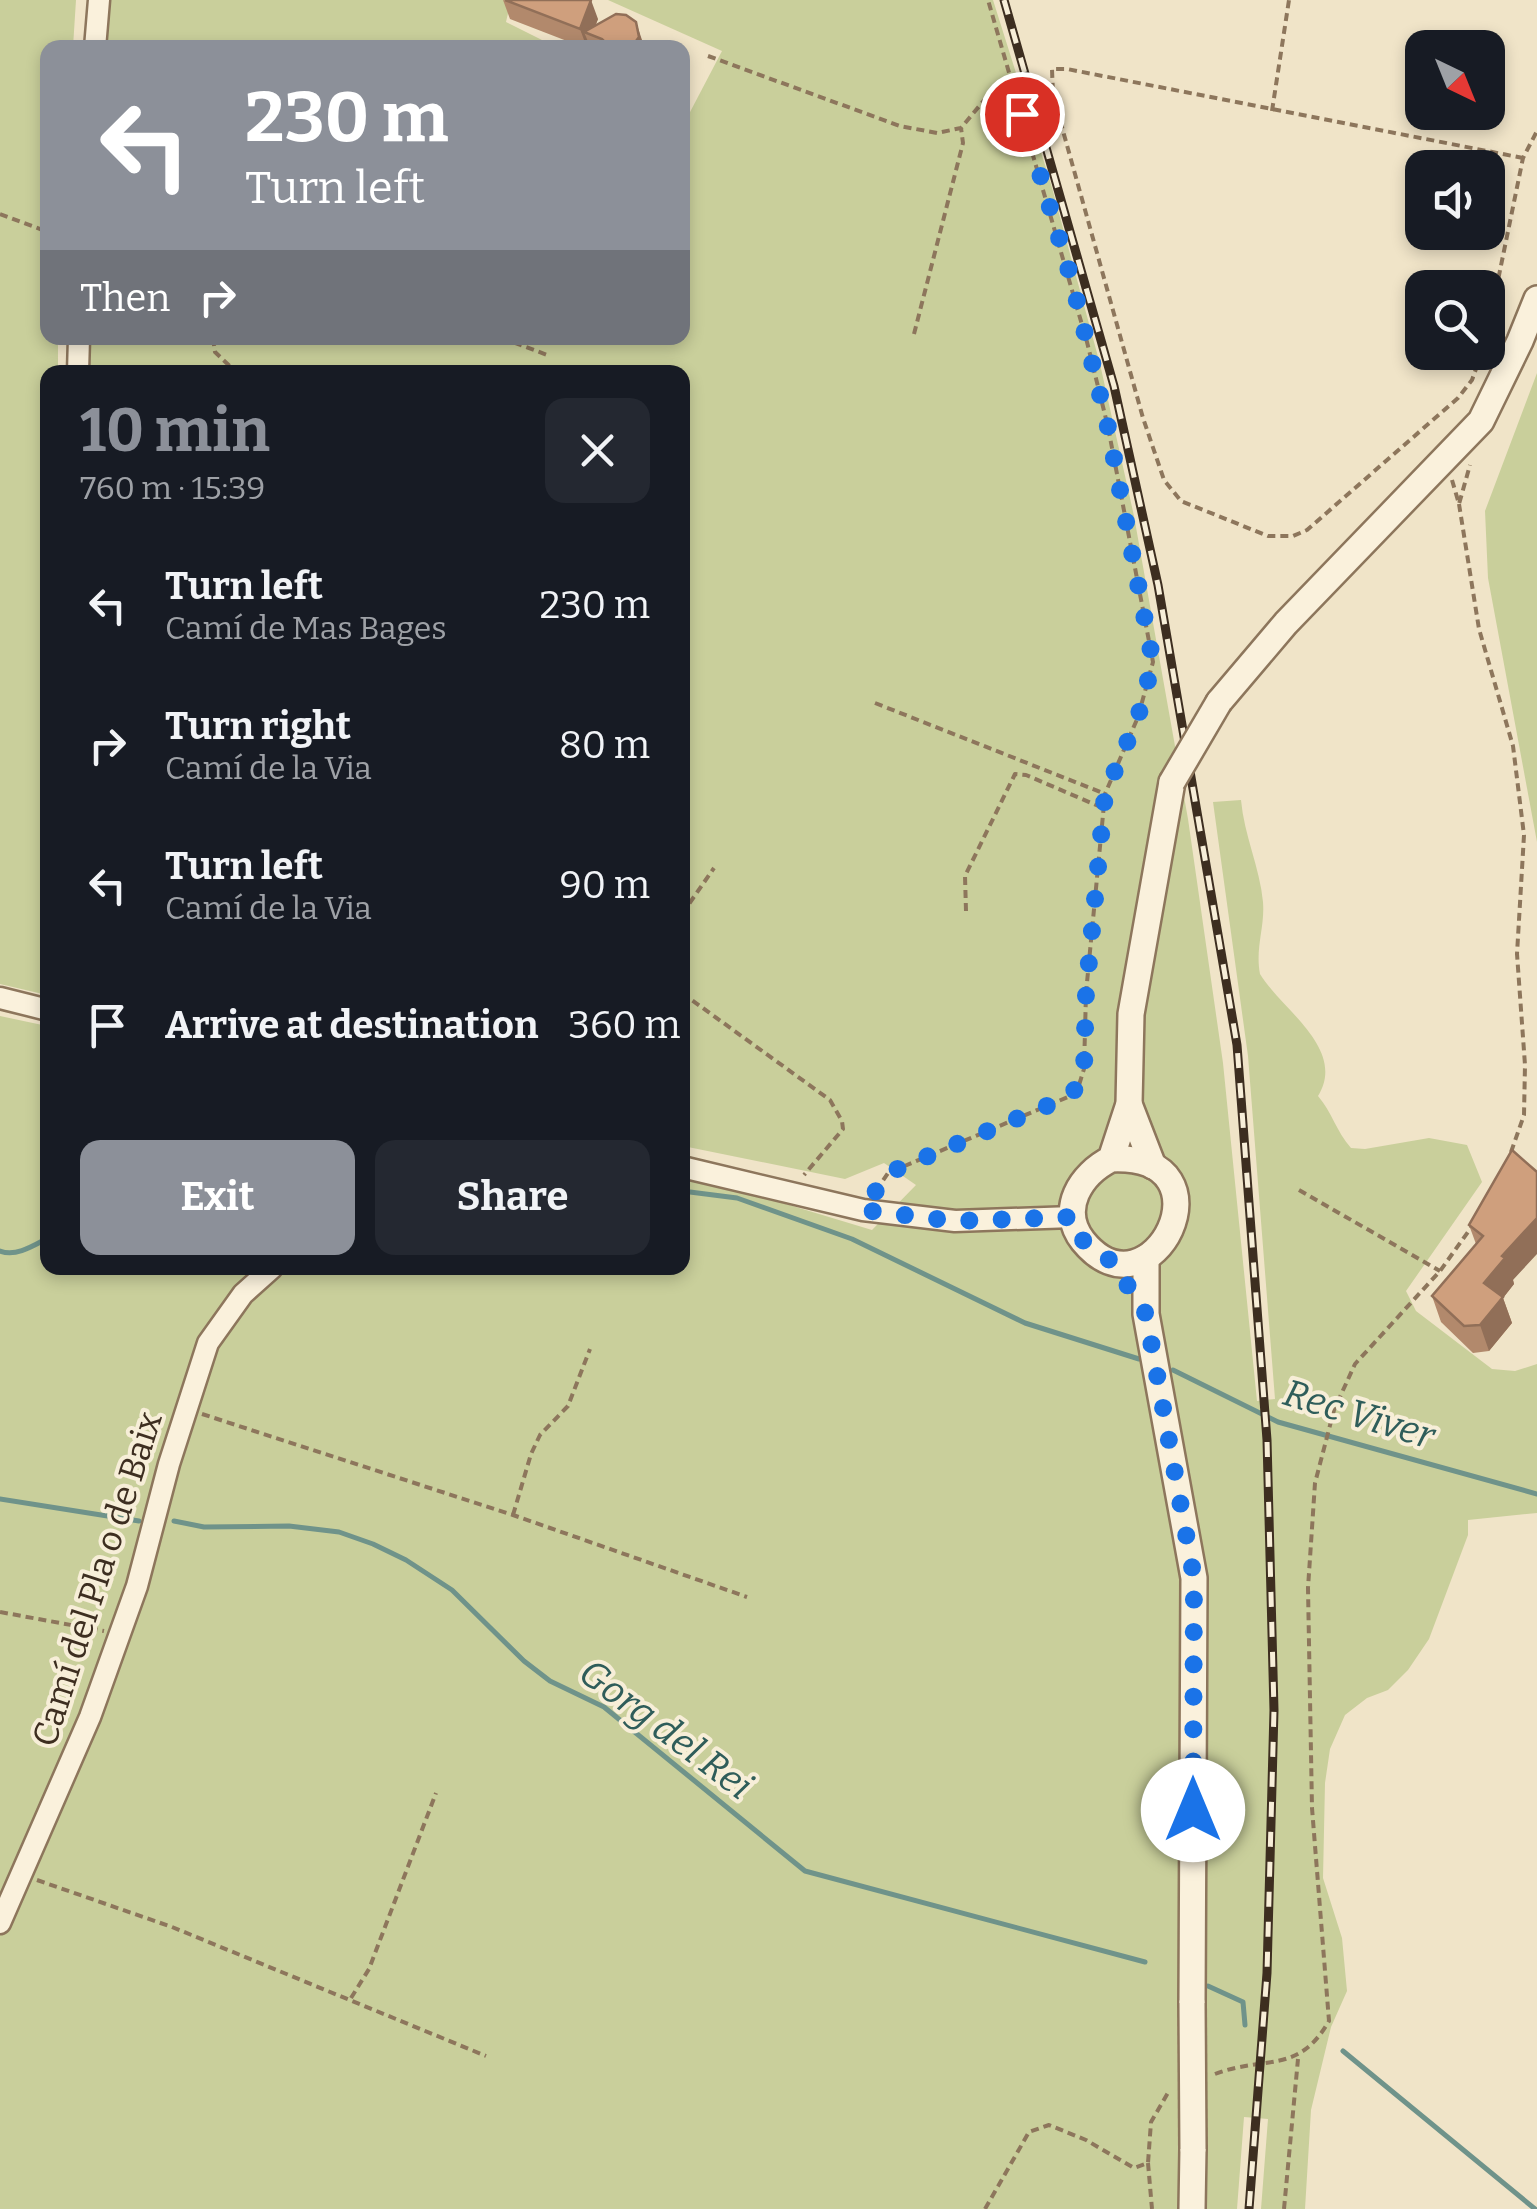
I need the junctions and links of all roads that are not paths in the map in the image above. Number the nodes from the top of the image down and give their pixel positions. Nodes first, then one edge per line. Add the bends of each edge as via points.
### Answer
1 (98, 0) edge
2 (96, 40) edge
3 (1537, 298) edge
4 (0, 998) edge
5 (40, 1008) edge
6 (1129, 1104) junction
7 (1111, 1160) junction
8 (1153, 1166) junction
9 (690, 1170) edge
10 (1073, 1217) junction
11 (1146, 1258) junction
12 (1112, 1261) junction
13 (264, 1275) edge
14 (1146, 1314) junction
15 (0, 1923) edge
16 (1192, 2209) edge

1 - 2 street
3 - 6 street, bridge via 1481,422 1286,623 1219,702 1172,782 1131,1014
4 - 5 street
6 - 7 street
6 - 8 street
7 - 8 street via 1133,1158
7 - 10 street via 1081,1181
8 - 11 street via 1176,1202 1164,1244
9 - 10 street via 863,1210 954,1221
10 - 12 street via 1080,1237
11 - 12 street
11 - 14 street
12 - 14 street
13 - 15 street, Camí del Pla o de Baix via 208,1344 120,1634
14 - 16 street, bridge via 1194,1578

